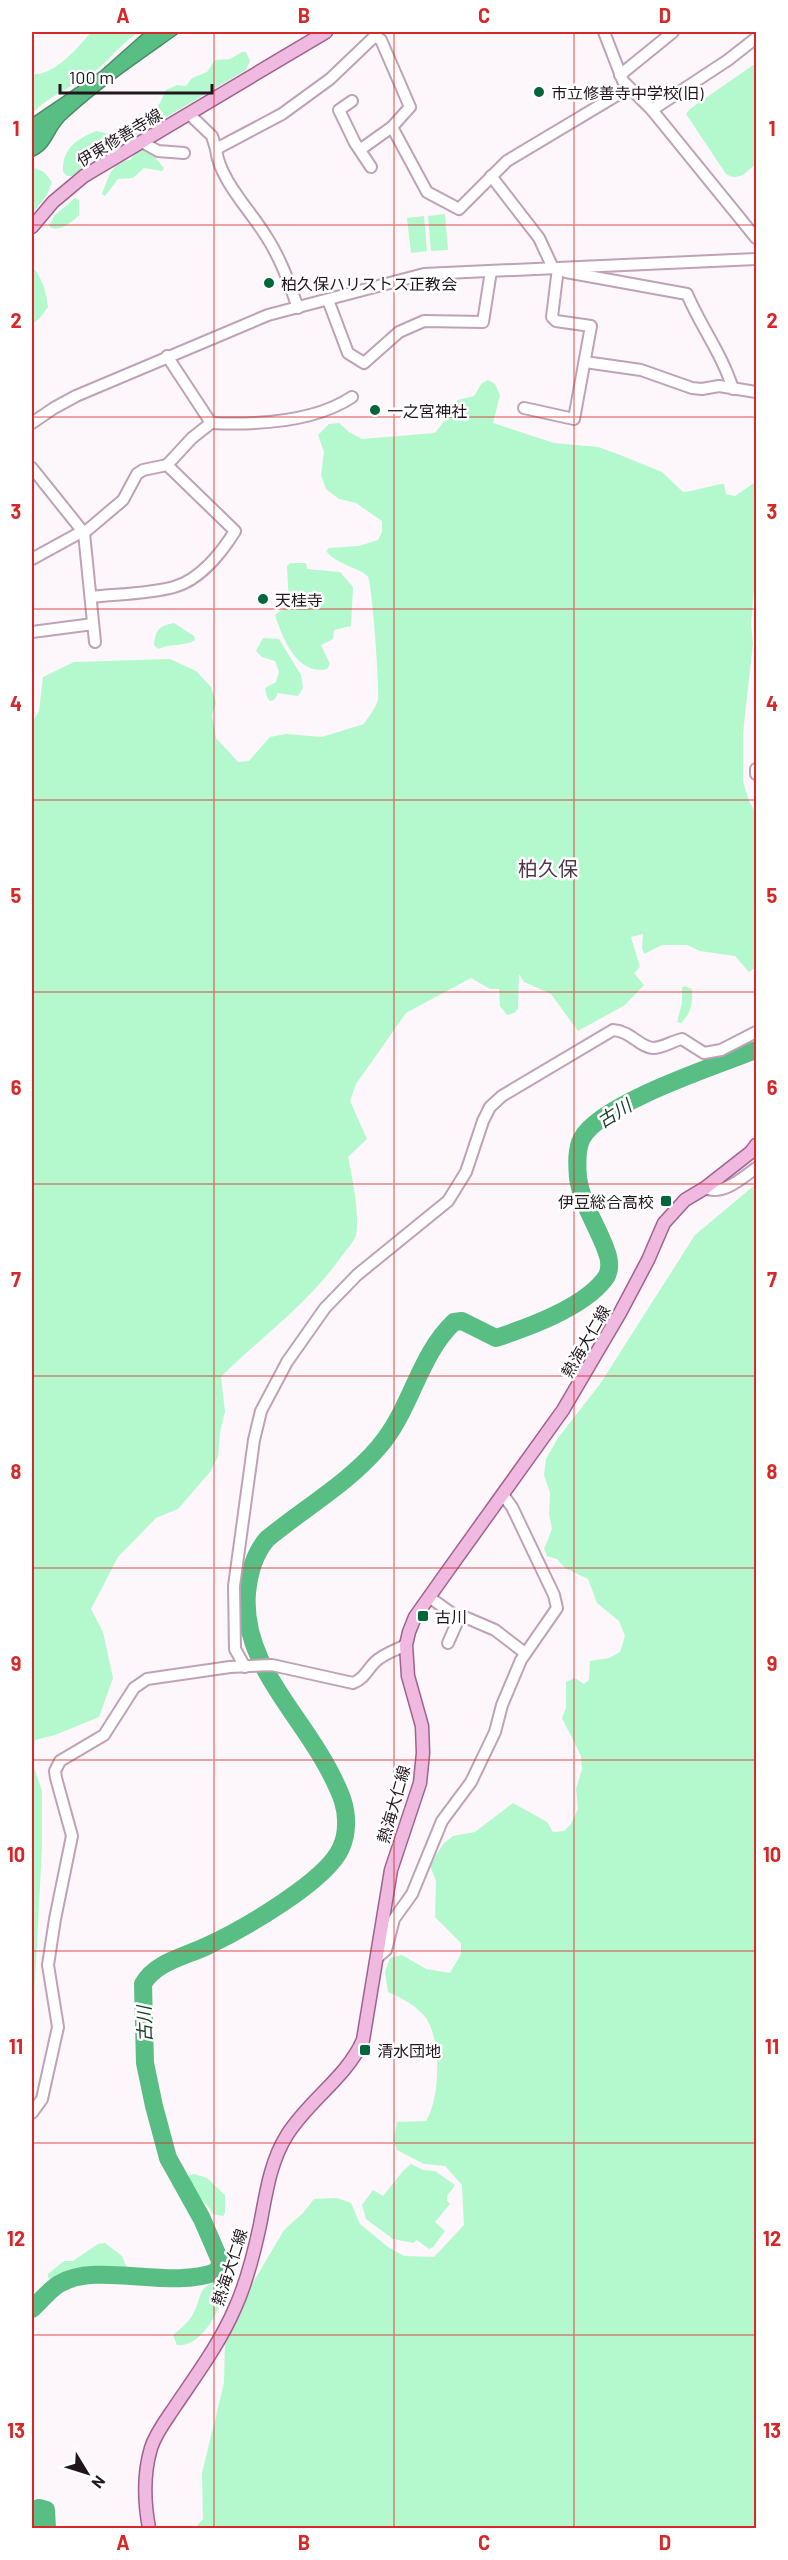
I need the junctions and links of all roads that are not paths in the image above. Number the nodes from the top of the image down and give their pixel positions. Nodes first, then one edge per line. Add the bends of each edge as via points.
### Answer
1 (326, 32) edge
2 (606, 32) edge
3 (673, 32) edge
4 (756, 38) edge
5 (620, 75) junction
6 (630, 88) junction
7 (352, 100) dead end
8 (652, 110) junction
9 (189, 114) junction
10 (392, 127) junction
11 (142, 142) junction
12 (216, 149) junction
13 (361, 149) junction
14 (184, 153) dead end
15 (371, 167) dead end
16 (491, 176) junction
17 (32, 227) edge
18 (756, 238) edge
19 (756, 258) edge
20 (555, 268) junction
21 (491, 271) junction
22 (328, 300) junction
23 (298, 308) junction
24 (167, 356) junction
25 (585, 362) junction
26 (733, 389) junction
27 (755, 389) edge
28 (352, 398) dead end
29 (524, 408) dead end
30 (32, 423) edge
31 (211, 423) junction
32 (167, 465) junction
33 (32, 468) edge
34 (83, 532) junction
35 (32, 559) edge
36 (91, 597) junction
37 (93, 624) junction
38 (32, 632) edge
39 (95, 642) dead end
40 (756, 768) edge
41 (756, 774) edge
42 (756, 1032) edge
43 (756, 1145) edge
44 (756, 1168) edge
45 (705, 1188) junction
46 (502, 1494) junction
47 (429, 1597) junction
48 (459, 1617) junction
49 (448, 1643) dead end
50 (406, 1645) junction
51 (525, 1653) junction
52 (245, 1667) junction
53 (378, 1957) junction
54 (32, 2113) edge
55 (149, 2529) edge

1 - 9 main road, 伊東修善寺線
2 - 5 street
3 - 5 street
4 - 8 street
5 - 6 street
6 - 8 street
6 - 16 street via 531,145
7 - 13 street via 339,110
8 - 18 street
9 - 11 main road, 伊東修善寺線
9 - 12 street via 212,136
10 - 12 street via 410,107 381,40 375,36 330,79 282,114
10 - 13 street
10 - 16 street via 427,192 459,209
11 - 14 street via 158,151
11 - 17 main road, 伊東修善寺線 via 84,176 53,202
12 - 23 street via 218,164 283,266
13 - 15 street
16 - 20 street via 539,238
19 - 20 street
20 - 21 street
20 - 25 street via 552,317 591,326
20 - 26 street via 687,294 725,364
21 - 22 street via 424,274
21 - 22 street via 483,322 424,321 399,332 364,363 348,353
22 - 23 street
23 - 24 street
24 - 30 street via 76,396
24 - 31 street
25 - 26 street via 641,370 692,388
25 - 29 street via 574,418
26 - 27 street
28 - 31 street via 339,406 287,420
31 - 32 street
32 - 34 street via 137,474 117,506
32 - 36 street via 235,531 209,564 176,586
33 - 34 street
34 - 35 street
34 - 36 street
36 - 37 street
37 - 38 street
37 - 39 street
40 - 41 street
42 - 52 street via 721,1050 704,1053 682,1039 660,1047 646,1047 625,1030 613,1030 502,1096 486,1114 466,1172 448,1202 357,1275 324,1308 287,1362 261,1411 254,1440 234,1586 236,1649
43 - 45 main road, 熱海大仁線
44 - 45 street via 723,1189
45 - 46 main road, 熱海大仁線 via 686,1200 664,1223 591,1365
46 - 47 main road, 熱海大仁線
46 - 51 street via 512,1507 556,1602 554,1613
47 - 48 street
47 - 50 main road, 熱海大仁線 via 415,1617
48 - 49 street
48 - 51 street via 495,1630
50 - 52 street via 382,1656 354,1683 272,1665
50 - 53 main road, 熱海大仁線 via 408,1676 422,1726 423,1753 420,1783 391,1870
51 - 53 street via 495,1733 471,1782 437,1830 411,1894 394,1919 386,1950
52 - 54 street via 147,1679 134,1688 104,1735 58,1765 56,1778 72,1836 48,1965 58,2027 42,2099
53 - 55 main road, 熱海大仁線 via 366,2028 355,2059 310,2104 287,2135 273,2165 252,2258 236,2307 152,2444 144,2494

